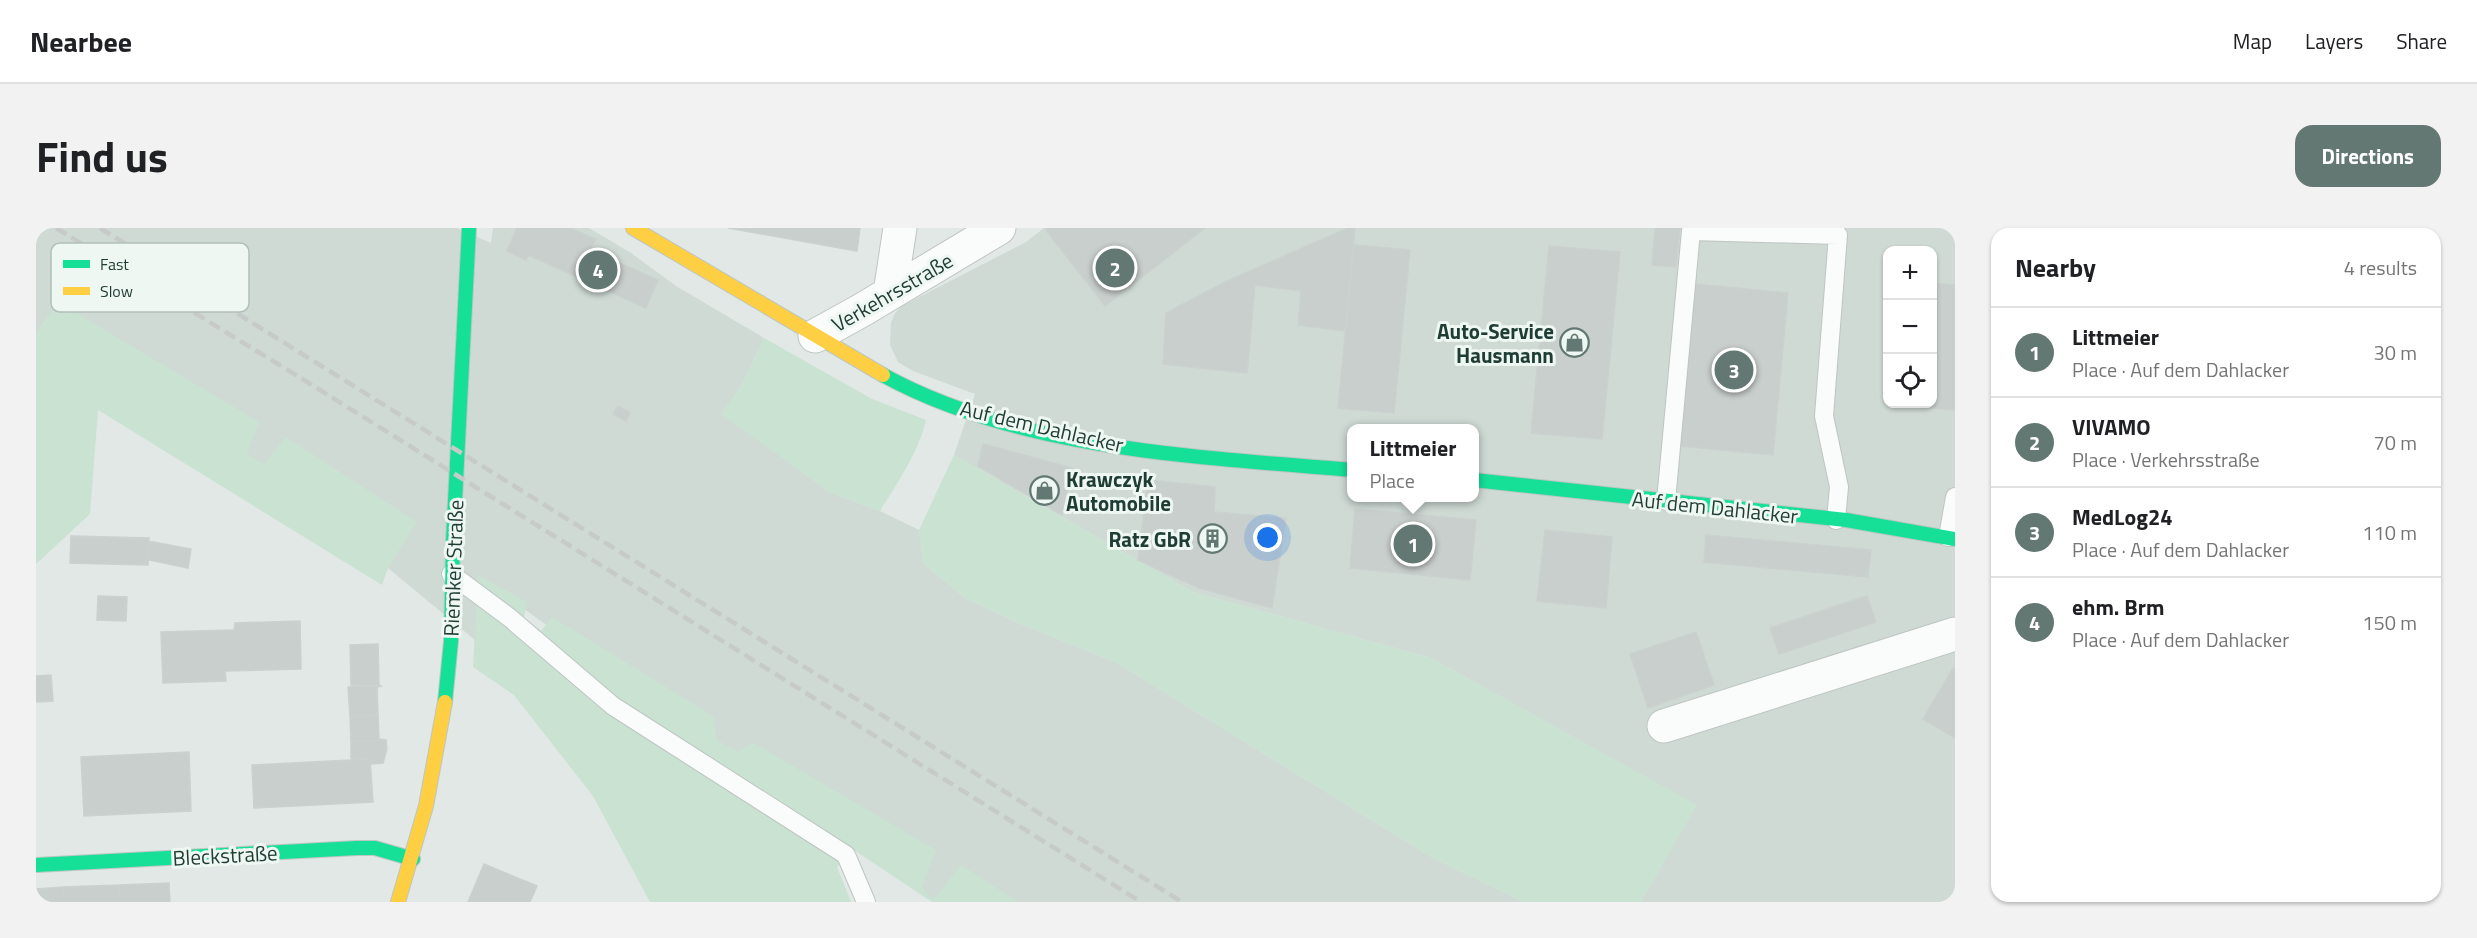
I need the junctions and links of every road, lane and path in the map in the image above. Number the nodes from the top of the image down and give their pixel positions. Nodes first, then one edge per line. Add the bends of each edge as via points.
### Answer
1 (469, 228) edge
2 (633, 228) edge
3 (900, 228) edge
4 (999, 228) edge
5 (890, 293) junction
6 (815, 336) junction
7 (1347, 470) edge
8 (1479, 481) edge
9 (1955, 496) edge
10 (1666, 501) junction
11 (1836, 520) junction
12 (1951, 538) edge
13 (451, 574) junction
14 (1955, 634) edge
15 (1664, 726) dead end
16 (413, 859) junction
17 (36, 865) edge
18 (398, 902) edge
19 (866, 902) edge

1 - 13 street, Riemker Straße
2 - 6 street, Auf dem Dahlacker
3 - 5 street
4 - 5 street, Verkehrsstraße
5 - 6 street, Verkehrsstraße
6 - 7 street, Auf dem Dahlacker via 914,391 1029,428 1170,454
8 - 10 street, Auf dem Dahlacker
9 - 12 lane
10 - 11 street, Auf dem Dahlacker
10 - 11 lane via 1691,231 1838,235 1824,416 1839,487
11 - 12 street, Auf dem Dahlacker
13 - 16 street, Riemker Straße via 446,699 435,772
13 - 19 lane via 510,618 613,706 846,855
14 - 15 street
16 - 17 street, Bleckstraße via 375,848 357,848
16 - 18 street, Riemker Straße

